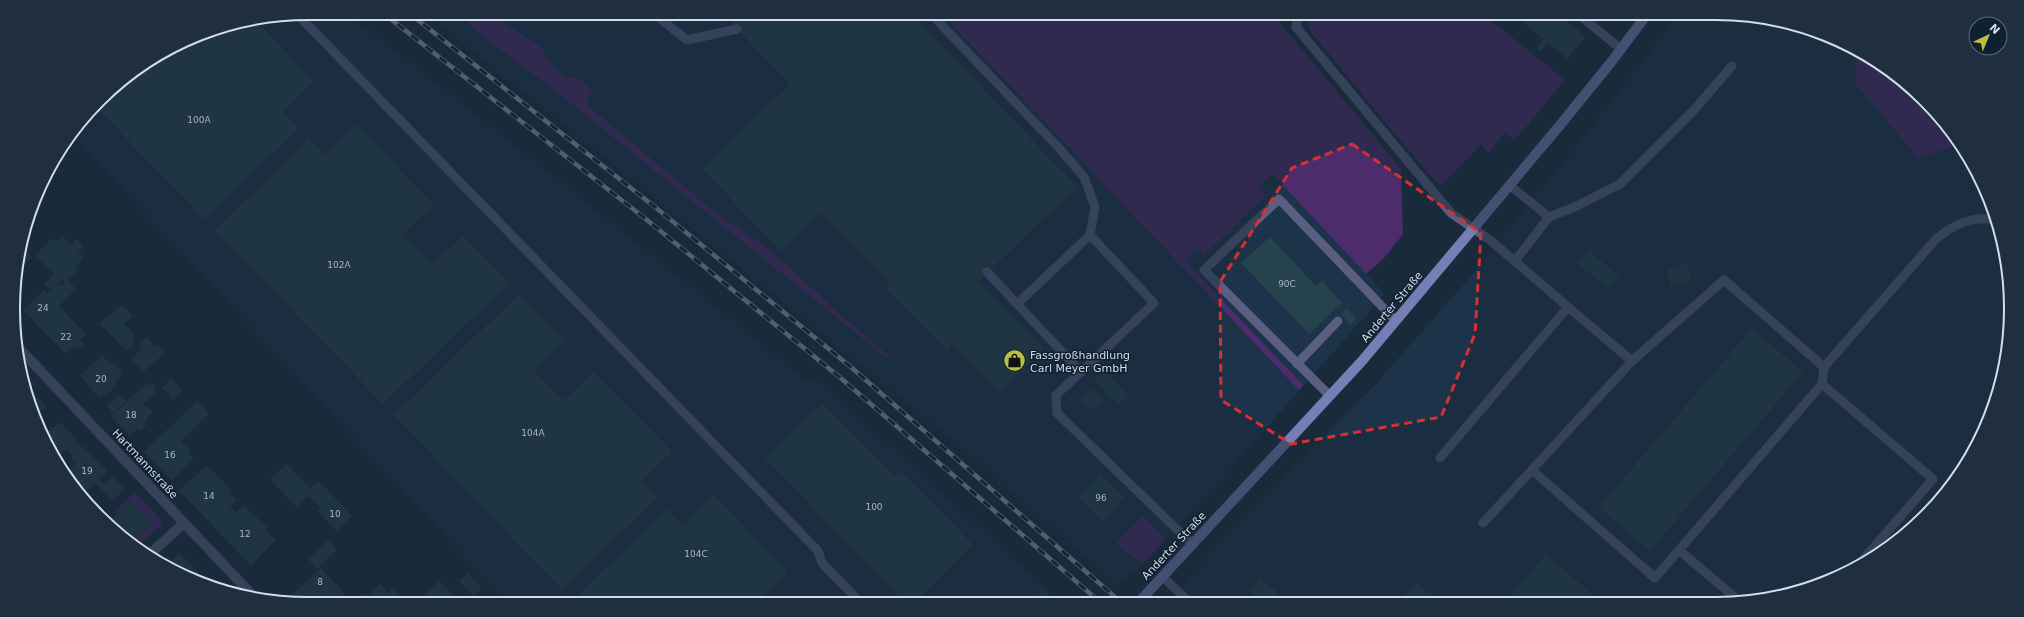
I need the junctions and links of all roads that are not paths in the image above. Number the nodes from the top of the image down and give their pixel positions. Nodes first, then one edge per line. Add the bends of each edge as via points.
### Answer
1 (303, 20) edge
2 (662, 20) edge
3 (937, 20) edge
4 (1297, 20) edge
5 (1586, 20) edge
6 (1643, 20) edge
7 (737, 29) dead end
8 (1621, 49) junction
9 (1732, 66) dead end
10 (1509, 185) junction
11 (1549, 217) junction
12 (1990, 218) edge
13 (1472, 229) junction
14 (1090, 235) junction
15 (1515, 261) junction
16 (988, 272) dead end
17 (1017, 304) junction
18 (1568, 307) junction
19 (1338, 321) dead end
20 (1396, 321) junction
21 (23, 353) edge
22 (1632, 361) junction
23 (1297, 364) junction
24 (1824, 366) junction
25 (1081, 372) junction
26 (1822, 384) junction
27 (1330, 396) junction
28 (1440, 458) dead end
29 (1532, 470) junction
30 (184, 523) junction
31 (1482, 523) dead end
32 (1193, 545) junction
33 (1678, 550) junction
34 (153, 551) edge
35 (1870, 552) edge
36 (1163, 577) junction
37 (247, 590) edge
38 (1732, 596) edge
39 (855, 597) edge
40 (1143, 597) edge
41 (1184, 597) edge

1 - 39 lane via 818,551 822,563
2 - 7 lane via 687,40
3 - 14 lane via 1084,177 1095,207
4 - 13 lane via 1296,26 1451,213
5 - 8 lane
6 - 8 main road, Anderter Straße
8 - 10 main road, Anderter Straße
9 - 11 lane via 1694,110 1620,184
10 - 11 lane
10 - 13 main road, Anderter Straße
11 - 15 lane
12 - 24 lane via 1984,217 1965,221 1948,229 1936,239
13 - 15 lane
13 - 20 main road, Anderter Straße
14 - 17 lane
14 - 25 lane via 1154,303
15 - 18 lane
16 - 17 lane
17 - 25 lane
18 - 22 lane
18 - 28 lane
19 - 23 lane
20 - 23 lane via 1279,199 1204,270
20 - 27 main road, Anderter Straße
21 - 30 street, Hartmannstraße
22 - 24 lane via 1724,280
22 - 29 lane
23 - 27 lane
24 - 26 lane
25 - 32 lane via 1056,396 1057,413
26 - 33 lane
26 - 35 lane via 1933,479
27 - 32 main road, Anderter Straße
29 - 31 lane
29 - 33 lane via 1654,578
30 - 34 street
30 - 37 street, Hartmannstraße
32 - 36 main road, Anderter Straße
33 - 38 lane
36 - 40 main road, Anderter Straße
36 - 41 lane

